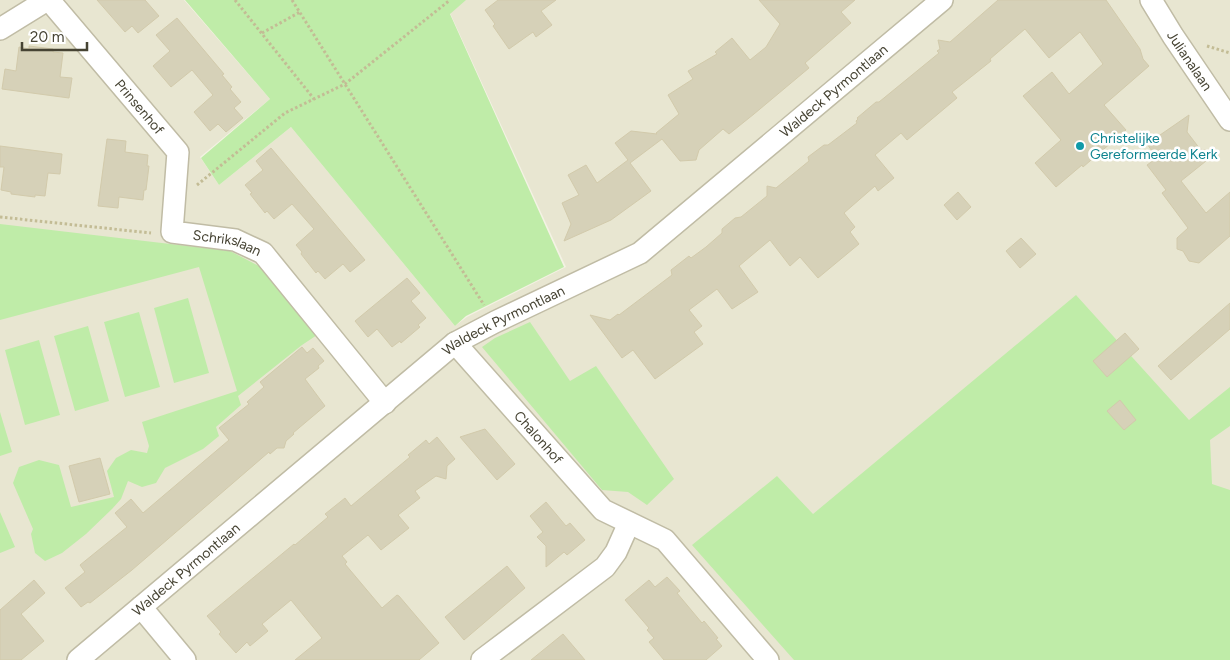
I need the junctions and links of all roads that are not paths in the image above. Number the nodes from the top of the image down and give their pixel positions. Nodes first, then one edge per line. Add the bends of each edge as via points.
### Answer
1 (48, 0) edge
2 (942, 0) edge
3 (1152, 0) edge
4 (0, 29) edge
5 (1230, 120) edge
6 (172, 232) joint
7 (455, 343) junction
8 (384, 403) junction
9 (629, 523) junction
10 (141, 607) junction
11 (78, 660) edge
12 (185, 660) edge
13 (482, 660) edge
14 (768, 660) edge

1 - 4 street, Prinsenhof
1 - 6 street, Prinsenhof via 178,152
2 - 7 street, Waldeck Pyrmontlaan via 640,253
3 - 5 street, Julianalaan
6 - 8 street, Schrikslaan via 235,240 262,254
7 - 8 street, Waldeck Pyrmontlaan
7 - 9 street, Chalonhof via 603,510
8 - 10 street, Waldeck Pyrmontlaan
9 - 13 street via 605,567
9 - 14 street, Chalonhof via 665,540
10 - 11 street, Waldeck Pyrmontlaan
10 - 12 street

